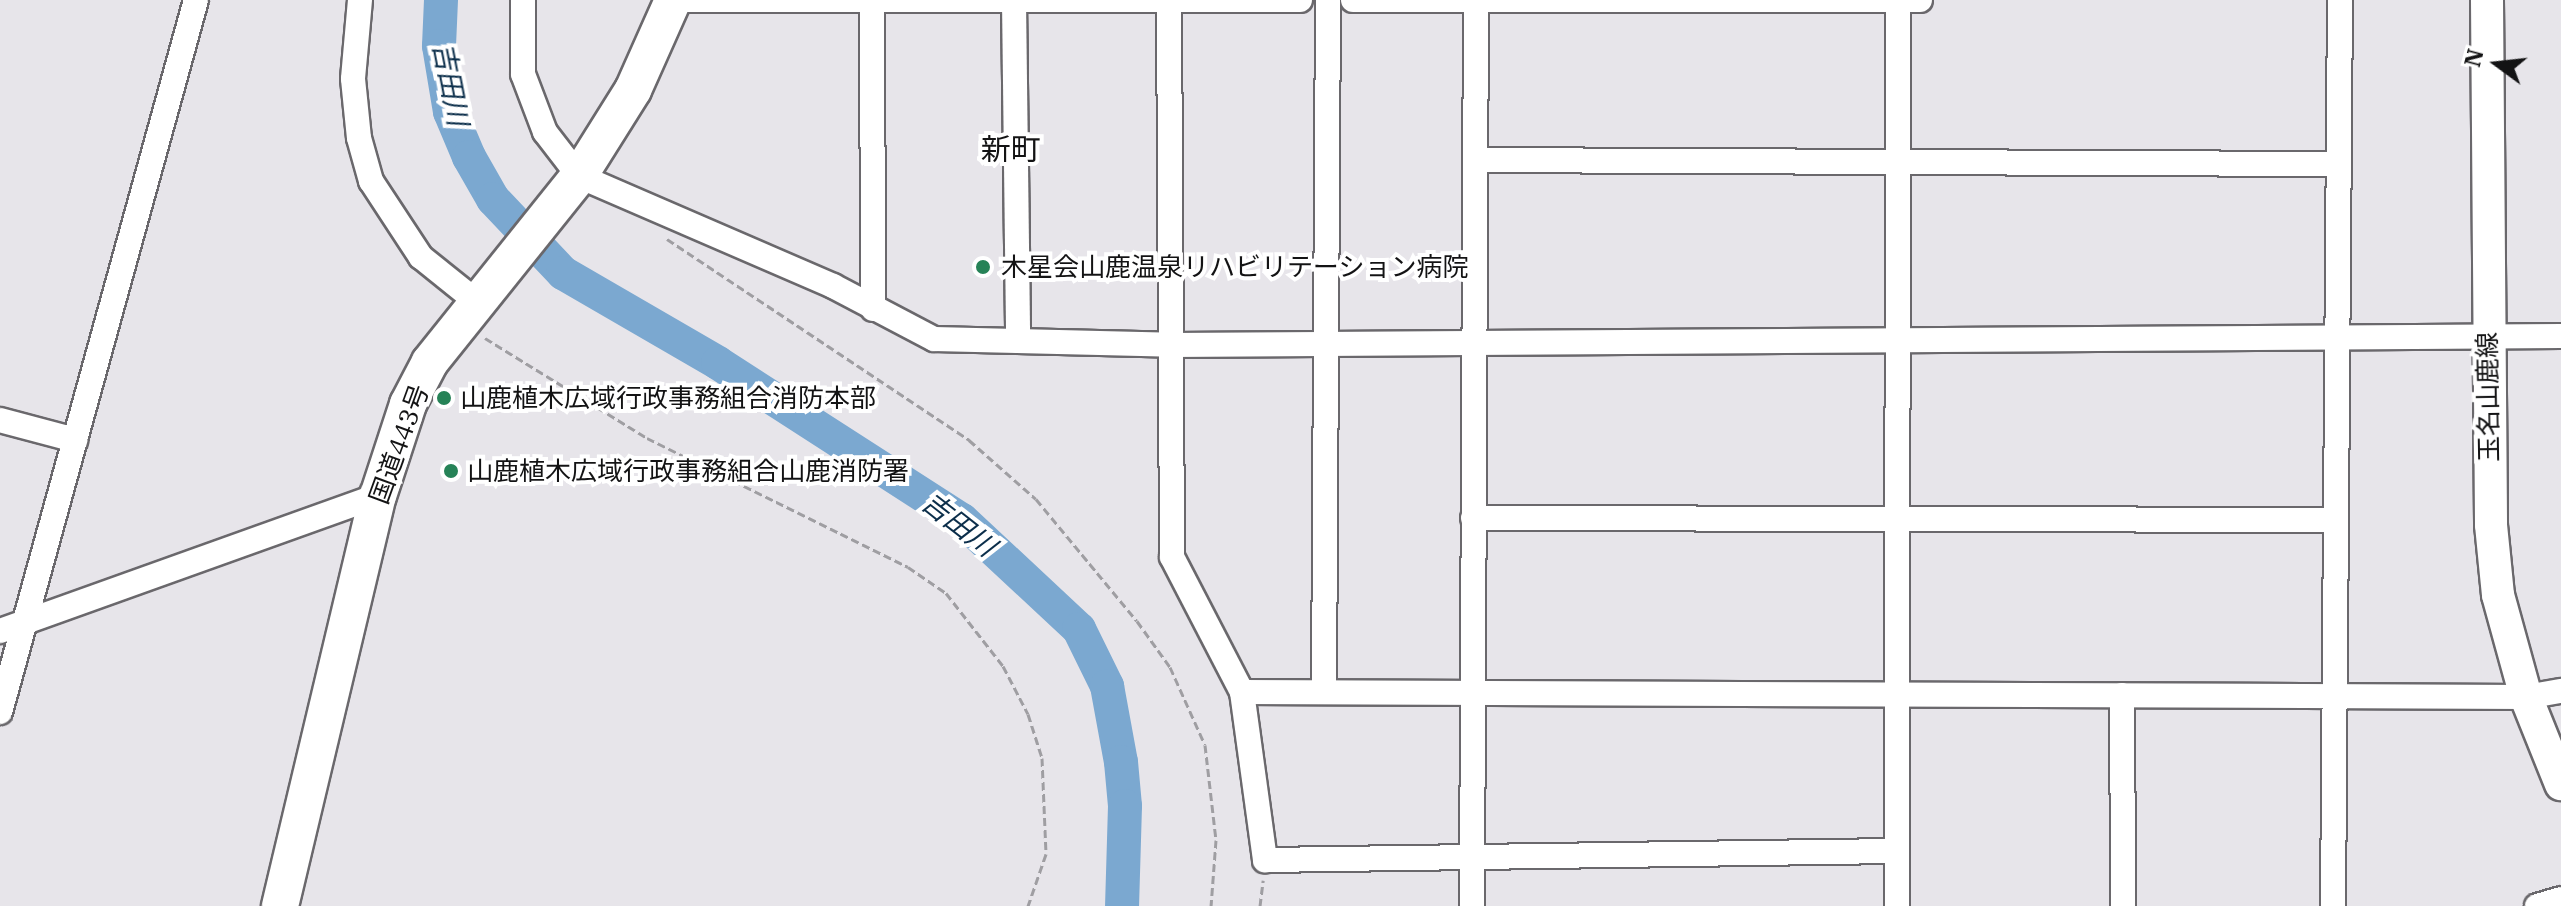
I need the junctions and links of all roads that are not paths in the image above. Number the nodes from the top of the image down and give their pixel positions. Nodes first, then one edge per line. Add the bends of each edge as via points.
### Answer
1 (196, 0) edge
2 (360, 0) edge
3 (523, 0) edge
4 (673, 0) edge
5 (1300, 0) edge
6 (1328, 0) edge
7 (1353, 0) edge
8 (1898, 0) edge
9 (1920, 0) edge
10 (2340, 0) edge
11 (2487, 0) edge
12 (872, 1) edge
13 (1014, 1) edge
14 (1169, 1) edge
15 (1476, 1) edge
16 (1475, 160) junction
17 (1898, 162) junction
18 (2339, 164) junction
19 (574, 183) junction
20 (873, 309) junction
21 (468, 312) junction
22 (2487, 336) junction
23 (2561, 336) edge
24 (2337, 337) junction
25 (1898, 340) junction
26 (1018, 341) junction
27 (1474, 343) junction
28 (1326, 344) junction
29 (1172, 345) junction
30 (0, 420) edge
31 (75, 440) junction
32 (378, 496) junction
33 (1473, 518) junction
34 (1898, 519) junction
35 (2336, 520) junction
36 (25, 621) junction
37 (0, 631) edge
38 (2561, 691) edge
39 (1242, 692) junction
40 (1324, 692) junction
41 (1473, 693) junction
42 (1897, 695) junction
43 (2122, 695) junction
44 (2335, 695) junction
45 (2526, 697) junction
46 (0, 712) edge
47 (2561, 784) edge
48 (1897, 851) junction
49 (1472, 854) junction
50 (2561, 899) edge
51 (280, 906) edge
52 (1472, 906) edge
53 (1897, 906) edge
54 (2123, 906) edge
55 (2333, 906) edge
56 (2537, 906) edge

1 - 31 street
2 - 21 street via 353,79 359,138 371,181 421,257
3 - 19 street via 523,74 545,132
4 - 12 street
4 - 19 highway, 国道443号 via 633,90
5 - 14 street
6 - 28 street
7 - 15 street
8 - 9 street
8 - 15 street
8 - 17 street
10 - 18 street
11 - 22 main road, 玉名山鹿線
12 - 13 street
12 - 20 street
13 - 14 street
13 - 26 street
14 - 29 street
15 - 16 street
16 - 17 street
16 - 27 street
17 - 18 street
17 - 25 street
18 - 24 street
19 - 20 street via 710,231
19 - 21 highway, 国道443号
20 - 26 street via 934,339
21 - 32 highway, 国道443号 via 430,362 408,404
22 - 23 street
22 - 24 street
22 - 45 main road, 玉名山鹿線 via 2498,595
24 - 25 street
24 - 35 street
25 - 27 street
25 - 34 street
26 - 29 street
27 - 28 street
27 - 33 street
28 - 29 street
28 - 40 street
29 - 39 street via 1172,557
30 - 31 street
31 - 36 street
32 - 36 street
32 - 51 highway, 国道443号
33 - 34 street
33 - 41 street
34 - 35 street
34 - 42 street
35 - 44 street
36 - 37 street
36 - 46 street
38 - 45 street
39 - 40 street
39 - 49 street via 1265,860
40 - 41 street
41 - 42 street
41 - 49 street
42 - 43 street
42 - 48 street
43 - 44 street
43 - 54 street
44 - 45 street
44 - 55 street
45 - 47 main road, 玉名山鹿線
48 - 49 street
48 - 53 street
49 - 52 street
50 - 56 street

